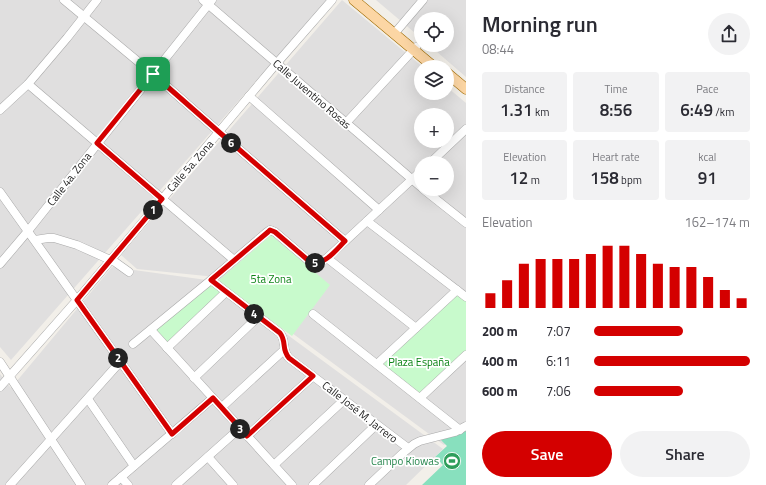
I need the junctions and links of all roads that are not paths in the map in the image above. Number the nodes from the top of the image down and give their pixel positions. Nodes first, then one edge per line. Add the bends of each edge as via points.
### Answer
1 (64, 0) edge
2 (97, 0) edge
3 (332, 0) edge
4 (354, 0) edge
5 (361, 0) edge
6 (423, 0) edge
7 (208, 1) edge
8 (84, 16) junction
9 (395, 32) junction
10 (414, 48) edge
11 (414, 50) edge
12 (418, 52) edge
13 (419, 52) edge
14 (427, 60) edge
15 (430, 60) edge
16 (277, 63) junction
17 (153, 74) junction
18 (454, 79) edge
19 (28, 84) junction
20 (454, 84) edge
21 (466, 89) edge
22 (466, 94) edge
23 (250, 96) junction
24 (0, 110) edge
25 (346, 123) junction
26 (466, 129) edge
27 (219, 132) junction
28 (97, 143) junction
29 (437, 156) edge
30 (412, 180) joint
31 (0, 192) edge
32 (432, 196) edge
33 (162, 199) junction
34 (379, 210) junction
35 (367, 221) junction
36 (466, 222) edge
37 (28, 231) junction
38 (35, 240) junction
39 (345, 241) junction
40 (327, 258) junction
41 (111, 260) junction
42 (234, 260) junction
43 (0, 264) edge
44 (129, 272) dead end
45 (211, 280) junction
46 (457, 290) junction
47 (226, 292) junction
48 (466, 297) edge
49 (77, 300) junction
50 (313, 314) dead end
51 (258, 317) junction
52 (416, 328) junction
53 (151, 330) junction
54 (133, 344) dead end
55 (167, 348) junction
56 (284, 350) junction
57 (466, 355) edge
58 (121, 361) junction
59 (0, 362) edge
60 (378, 364) junction
61 (10, 376) junction
62 (313, 376) junction
63 (194, 378) junction
64 (0, 387) edge
65 (213, 398) junction
66 (420, 398) junction
67 (88, 399) junction
68 (344, 400) junction
69 (222, 407) junction
70 (376, 425) junction
71 (240, 428) junction
72 (463, 428) edge
73 (172, 434) junction
74 (247, 436) junction
75 (51, 439) junction
76 (408, 448) junction
77 (208, 457) junction
78 (274, 465) junction
79 (134, 466) junction
80 (121, 477) junction
81 (15, 483) edge
82 (177, 484) edge
83 (81, 485) edge
84 (112, 485) edge
85 (128, 485) edge
86 (233, 485) edge
87 (292, 485) edge
88 (313, 485) edge
89 (369, 485) edge

1 - 8 street
2 - 8 street
3 - 16 street, Calle 5a. Zona
4 - 9 main road
5 - 9 main road
6 - 9 street
7 - 16 street, Calle Juventino Rosas
7 - 17 street, Calle 4a. Zona
8 - 17 street
8 - 19 street
9 - 10 main road
11 - 25 street
12 - 14 main road
13 - 15 main road
16 - 23 street, Calle 5a. Zona
16 - 25 street, Calle Juventino Rosas
17 - 27 street
17 - 28 street, Calle 4a. Zona
18 - 21 main road
19 - 24 street
19 - 28 street
20 - 22 main road
23 - 27 street, Calle 5a. Zona
23 - 34 street
25 - 30 street, Calle Juventino Rosas
26 - 29 street
27 - 33 street, Calle 5a. Zona
27 - 39 street
28 - 33 street
28 - 37 street, Calle 4a. Zona
30 - 34 street
31 - 37 street
32 - 36 street
33 - 41 street, Calle 5a. Zona
33 - 42 street
34 - 35 street
35 - 39 street
35 - 46 street
37 - 38 street
37 - 43 street, Calle 4a. Zona
38 - 41 street via 54,238 86,248
38 - 49 street
39 - 40 street
40 - 42 street via 319,263 309,261 270,230
40 - 52 street
41 - 44 street
41 - 49 street, Calle 5a. Zona
42 - 45 street
45 - 47 street, Calle José M. Jarrero
45 - 53 street
46 - 48 street
46 - 52 street
47 - 51 street, Calle José M. Jarrero
47 - 55 street
49 - 58 street
49 - 61 street, Calle 5a. Zona
50 - 60 street
51 - 56 street, Calle José M. Jarrero via 280,333 283,337
51 - 63 street
52 - 60 street
53 - 54 street
53 - 55 street
55 - 63 street
56 - 62 street, Calle José M. Jarrero via 289,358
56 - 69 street
57 - 66 street
58 - 67 street
58 - 73 street
59 - 61 street
60 - 66 street
61 - 64 street, Calle 5a. Zona
61 - 75 street
62 - 68 street, Calle José M. Jarrero
62 - 74 street
63 - 65 street
65 - 69 street
65 - 73 street
66 - 72 street
67 - 75 street
67 - 79 street
68 - 70 street, Calle José M. Jarrero
68 - 78 street
69 - 71 street
70 - 76 street, Calle José M. Jarrero
70 - 88 street
71 - 74 street
71 - 77 street
72 - 76 street via 420,441
73 - 79 street
74 - 78 street
75 - 81 street
75 - 83 street
76 - 89 street
77 - 82 street
77 - 86 street
78 - 87 street
79 - 80 street
80 - 84 street
80 - 85 street

